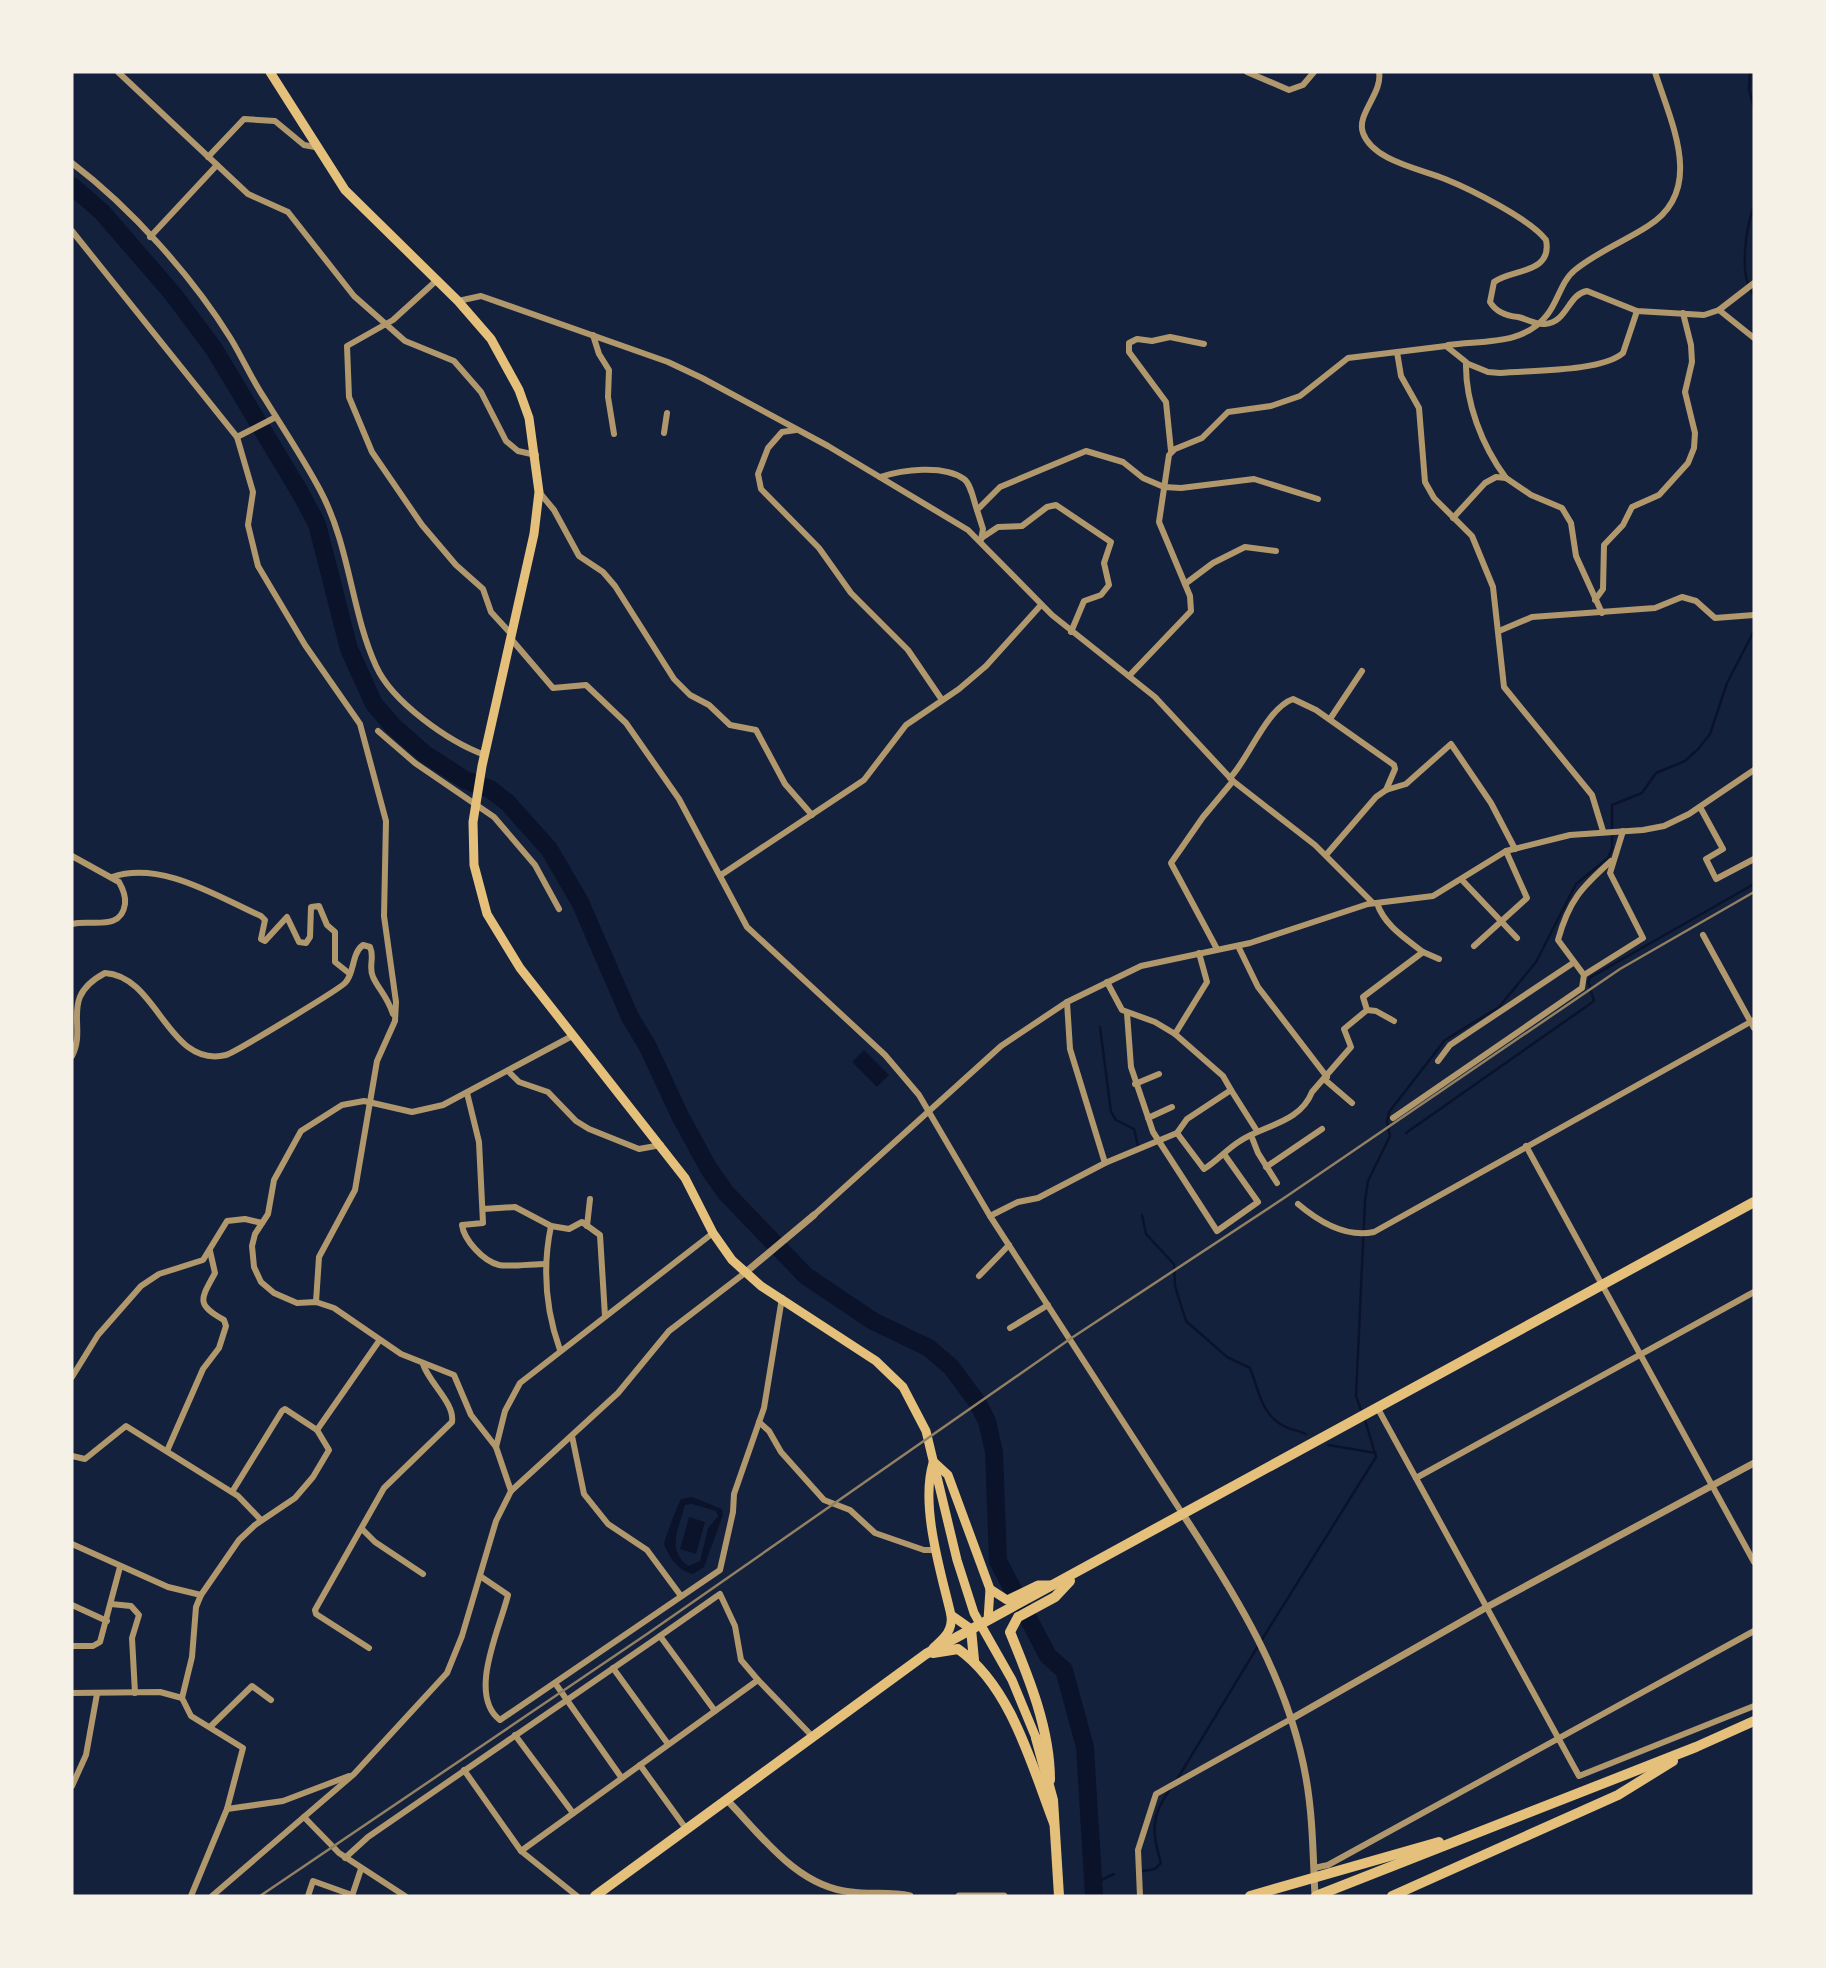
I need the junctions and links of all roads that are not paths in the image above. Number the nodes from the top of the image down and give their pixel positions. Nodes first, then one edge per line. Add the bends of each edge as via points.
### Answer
1 (118, 72) edge
2 (270, 72) edge
3 (1247, 72) edge
4 (1314, 72) edge
5 (1379, 72) edge
6 (1655, 72) edge
7 (315, 146) junction
8 (211, 153) junction
9 (72, 163) edge
10 (217, 165) junction
11 (72, 231) edge
12 (150, 237) junction
13 (437, 280) junction
14 (1754, 283) edge
15 (458, 301) junction
16 (1719, 310) junction
17 (1637, 312) junction
18 (1683, 313) junction
19 (386, 323) junction
20 (1538, 324) junction
21 (593, 335) junction
22 (1754, 338) edge
23 (1204, 344) dead end
24 (1446, 346) junction
25 (1397, 352) junction
26 (1466, 363) junction
27 (667, 414) dead end
28 (273, 418) junction
29 (797, 429) junction
30 (664, 433) dead end
31 (614, 434) dead end
32 (240, 436) junction
33 (1171, 451) junction
34 (536, 455) junction
35 (880, 477) junction
36 (1506, 478) junction
37 (1164, 487) junction
38 (539, 492) junction
39 (1318, 499) dead end
40 (977, 510) junction
41 (1453, 518) junction
42 (982, 538) junction
43 (1276, 551) dead end
44 (1185, 584) junction
45 (1595, 600) junction
46 (1041, 605) junction
47 (1601, 613) junction
48 (1754, 615) edge
49 (1499, 631) junction
50 (1071, 632) junction
51 (513, 638) junction
52 (1362, 671) dead end
53 (1129, 676) junction
54 (942, 700) junction
55 (1330, 719) junction
56 (378, 731) dead end
57 (485, 755) junction
58 (1754, 770) edge
59 (1231, 780) junction
60 (1385, 790) junction
61 (476, 802) junction
62 (1700, 807) junction
63 (812, 815) junction
64 (1612, 831) junction
65 (1515, 849) junction
66 (1506, 851) junction
67 (1326, 855) junction
68 (72, 856) edge
69 (1614, 859) junction
70 (1754, 859) edge
71 (720, 875) junction
72 (112, 877) junction
73 (1462, 880) junction
74 (1375, 903) junction
75 (559, 909) dead end
76 (1501, 922) junction
77 (72, 924) edge
78 (1703, 935) dead end
79 (1517, 938) dead end
80 (1238, 946) junction
81 (1474, 946) dead end
82 (1217, 949) junction
83 (1423, 952) junction
84 (1199, 953) junction
85 (1438, 959) dead end
86 (1573, 963) junction
87 (350, 974) junction
88 (1584, 975) junction
89 (1107, 982) junction
90 (1067, 1002) junction
91 (1367, 1010) junction
92 (1127, 1013) junction
93 (395, 1021) junction
94 (1394, 1021) dead end
95 (1753, 1024) edge
96 (1175, 1034) junction
97 (574, 1035) junction
98 (72, 1056) edge
99 (1438, 1061) dead end
100 (508, 1071) junction
101 (1159, 1074) dead end
102 (1325, 1078) junction
103 (1136, 1084) junction
104 (1231, 1090) junction
105 (467, 1093) junction
106 (369, 1102) junction
107 (1352, 1103) dead end
108 (1172, 1107) dead end
109 (929, 1110) junction
110 (1148, 1118) junction
111 (1393, 1118) dead end
112 (1322, 1129) dead end
113 (1177, 1133) junction
114 (1254, 1133) junction
115 (1157, 1142) junction
116 (661, 1146) junction
117 (1526, 1146) junction
118 (1224, 1154) junction
119 (1105, 1163) junction
120 (1266, 1167) junction
121 (1277, 1183) dead end
122 (590, 1199) dead end
123 (1754, 1202) edge
124 (1298, 1204) dead end
125 (483, 1209) junction
126 (814, 1215) joint
127 (990, 1216) junction
128 (262, 1223) junction
129 (551, 1226) junction
130 (587, 1226) junction
131 (713, 1233) junction
132 (1009, 1245) junction
133 (209, 1251) junction
134 (545, 1264) junction
135 (746, 1272) junction
136 (979, 1276) dead end
137 (1602, 1283) junction
138 (1754, 1292) edge
139 (782, 1298) junction
140 (316, 1302) junction
141 (1048, 1305) junction
142 (605, 1316) junction
143 (1010, 1328) dead end
144 (379, 1341) junction
145 (560, 1350) junction
146 (1640, 1354) junction
147 (423, 1364) junction
148 (72, 1377) edge
149 (1373, 1409) junction
150 (759, 1422) junction
151 (317, 1430) junction
152 (572, 1436) junction
153 (496, 1447) junction
154 (167, 1451) junction
155 (72, 1456) edge
156 (934, 1462) junction
157 (1754, 1463) edge
158 (1416, 1478) junction
159 (1713, 1486) junction
160 (512, 1491) junction
161 (232, 1492) junction
162 (1182, 1513) junction
163 (261, 1520) junction
164 (362, 1529) junction
165 (72, 1544) edge
166 (936, 1550) junction
167 (1754, 1562) edge
168 (120, 1567) junction
169 (1077, 1572) junction
170 (424, 1574) dead end
171 (480, 1576) junction
172 (990, 1590) junction
173 (1048, 1590) junction
174 (201, 1595) junction
175 (681, 1596) junction
176 (111, 1604) junction
177 (72, 1605) edge
178 (1488, 1607) junction
179 (1013, 1608) junction
180 (951, 1615) junction
181 (988, 1620) junction
182 (107, 1621) junction
183 (971, 1629) junction
184 (1754, 1631) edge
185 (660, 1636) junction
186 (72, 1646) edge
187 (369, 1648) dead end
188 (926, 1654) junction
189 (974, 1660) junction
190 (613, 1668) junction
191 (758, 1680) junction
192 (555, 1683) junction
193 (72, 1693) edge
194 (135, 1693) junction
195 (97, 1694) junction
196 (182, 1698) junction
197 (567, 1699) junction
198 (271, 1700) dead end
199 (1754, 1706) edge
200 (715, 1711) junction
201 (1291, 1719) junction
202 (1754, 1721) edge
203 (210, 1727) junction
204 (515, 1734) junction
205 (812, 1736) junction
206 (1036, 1738) joint
207 (1560, 1739) junction
208 (668, 1744) junction
209 (1696, 1747) junction
210 (640, 1765) junction
211 (464, 1770) junction
212 (354, 1774) junction
213 (75, 1775) edge
214 (621, 1777) junction
215 (1050, 1780) junction
216 (72, 1786) edge
217 (727, 1800) junction
218 (227, 1810) junction
219 (573, 1813) junction
220 (304, 1817) junction
221 (1054, 1823) junction
222 (687, 1830) junction
223 (1479, 1832) junction
224 (521, 1852) junction
225 (345, 1857) junction
226 (1314, 1868) junction
227 (361, 1869) junction
228 (191, 1896) edge
229 (212, 1896) edge
230 (308, 1896) edge
231 (352, 1896) edge
232 (405, 1896) edge
233 (577, 1896) edge
234 (595, 1896) edge
235 (910, 1896) edge
236 (959, 1896) edge
237 (1004, 1896) edge
238 (1059, 1896) edge
239 (1140, 1896) edge
240 (1251, 1896) edge
241 (1315, 1896) edge
242 (1392, 1896) edge

1 - 8 street
2 - 7 main road
3 - 4 street via 1289,90 1303,85
5 - 20 street via 1377,89 1361,125 1370,144 1380,153 1483,197 1546,240 1545,254 1535,267 1499,278 1489,298 1501,313
6 - 20 street via 1679,155 1682,177 1674,202 1659,219 1570,274
7 - 8 street via 304,145 275,121 244,119
7 - 13 main road via 357,203
8 - 10 street
9 - 12 street
10 - 12 street
10 - 19 street via 255,199 288,212 354,296
11 - 32 street
12 - 28 street via 205,302
13 - 15 main road
13 - 19 street
14 - 16 street
15 - 21 street via 481,296
15 - 34 main road via 484,329 505,362 528,418
16 - 18 street via 1704,315
16 - 22 street
17 - 18 street
17 - 20 street via 1600,294 1582,291 1559,320
17 - 26 street via 1623,353 1608,360 1500,373
18 - 45 street via 1692,345 1685,392 1695,433 1692,457 1659,495 1632,507 1604,545 1603,589
19 - 34 street via 405,341 454,360 486,400 506,442
19 - 51 street via 347,345 348,389 354,410 372,452 407,505 456,565 478,582 491,612
20 - 24 street via 1498,342
21 - 29 street via 668,362
21 - 31 street via 610,370 608,397
23 - 33 street via 1170,337 1137,339 1129,344 1129,352 1166,402
24 - 25 street
24 - 26 street
25 - 33 street via 1348,358 1300,396 1228,412 1201,439
25 - 41 street via 1401,376 1419,408 1425,482
26 - 36 street via 1465,380 1487,453
27 - 30 street
28 - 32 street
28 - 57 street via 301,454 335,520 381,675 433,726 463,747
29 - 35 street
29 - 54 street via 782,432 768,447 758,474 761,489 819,548 851,593 908,650
32 - 93 street via 253,492 248,525 258,566 363,731 386,821 384,916
33 - 37 street
34 - 38 main road
35 - 40 street via 921,468 960,477 967,481
35 - 42 street
36 - 41 street via 1485,483
36 - 45 street via 1567,513 1576,556
37 - 39 street via 1254,479
37 - 40 street via 1123,463 1086,451 1000,487
37 - 44 street via 1160,528
38 - 51 main road
38 - 63 street via 579,556 603,572 621,595 667,670 690,695 730,725 756,730 785,784
40 - 42 street
41 - 49 street via 1477,544 1493,587
42 - 46 street
42 - 50 street via 994,528 1022,526 1046,507 1056,505 1111,542 1104,563 1109,585 1101,595 1084,601
43 - 44 street via 1245,547
44 - 53 street via 1192,605 1188,618
45 - 47 street
46 - 50 street
46 - 54 street via 986,666
47 - 48 street via 1655,608 1682,597 1696,601 1715,618
47 - 49 street via 1532,617
49 - 64 street via 1506,692 1592,795
50 - 53 street
51 - 57 main road
51 - 71 street via 545,682 553,688 586,685 626,723 679,799
52 - 55 street
53 - 59 street via 1181,722
54 - 63 street via 906,725 864,780
55 - 59 street via 1290,699 1261,731
55 - 60 street via 1394,765
56 - 61 street via 415,763
57 - 61 main road
58 - 62 street
59 - 67 street
59 - 82 street via 1171,863
60 - 65 street via 1406,784 1451,744 1490,801
60 - 67 street
61 - 75 street via 512,835
61 - 97 main road via 472,851 487,914 504,945
62 - 64 street via 1664,826
62 - 70 street via 1723,849 1706,859 1716,879
63 - 71 street
64 - 65 street via 1570,835
64 - 69 street
65 - 66 street
66 - 73 street
66 - 76 street via 1527,898
67 - 74 street
68 - 72 street
69 - 86 street via 1583,884 1568,910 1558,940
69 - 88 street via 1610,873 1643,938
71 - 109 street via 747,927 885,1055
72 - 77 street via 125,896 119,918 112,923
72 - 87 street via 175,878 261,916 265,920 261,939 265,941 287,917 295,938 306,943 311,906 315,905 335,932 335,962
73 - 74 street via 1433,896
73 - 76 street
74 - 80 street
74 - 83 street via 1391,927
76 - 79 street
76 - 81 street
78 - 95 street
80 - 82 street
80 - 102 street via 1258,987
82 - 84 street
83 - 85 street
83 - 91 street via 1363,997
84 - 89 street via 1141,966
84 - 96 street via 1207,982
86 - 88 street
86 - 99 street via 1450,1045
87 - 93 street via 359,947 370,947 372,975 385,992
87 - 98 street via 344,984 239,1051 212,1057 191,1048 167,1027 136,985 124,977 105,974 80,995
88 - 111 street via 1582,988
89 - 90 street
89 - 92 street
90 - 109 street via 1001,1046
90 - 119 street via 1070,1049
91 - 94 street
91 - 102 street via 1344,1029 1351,1047
92 - 96 street
92 - 103 street
93 - 106 street via 377,1061
95 - 117 street
96 - 104 street via 1223,1076
97 - 100 street
97 - 116 main road
100 - 105 street
100 - 116 street via 519,1082 548,1092 589,1129 639,1149
101 - 103 street
102 - 107 street
102 - 114 street via 1309,1101 1285,1120
103 - 110 street
104 - 113 street via 1187,1119
104 - 114 street
105 - 106 street via 443,1105 412,1112
105 - 125 street via 479,1142
106 - 128 street via 342,1105 301,1131 274,1180
106 - 140 street via 355,1190 319,1257
108 - 110 street
109 - 126 street
109 - 127 street
110 - 115 street
112 - 120 street
113 - 115 street
113 - 118 street via 1205,1169
114 - 118 street
114 - 120 street
115 - 118 street via 1217,1231 1258,1202
115 - 119 street
116 - 131 main road via 685,1178
117 - 124 street via 1369,1233 1326,1224
117 - 137 street
119 - 127 street via 1038,1198 1012,1204
120 - 121 street
122 - 130 street
123 - 137 highway
125 - 129 street via 515,1207
125 - 134 street via 483,1223 462,1225 473,1247 499,1265
126 - 135 street
127 - 132 street
128 - 133 street via 227,1221
128 - 140 street via 252,1246 257,1275 274,1293 297,1303
129 - 130 street via 569,1229 582,1222
129 - 134 street
130 - 142 street via 600,1235
131 - 135 main road
131 - 142 street
132 - 136 street
132 - 141 street
133 - 148 street via 195,1264 165,1272 141,1286 98,1335
133 - 154 street via 215,1273 203,1293 203,1303 226,1326
134 - 145 street via 547,1309
135 - 139 main road
135 - 152 street via 669,1331 618,1393
137 - 146 street
137 - 149 highway
138 - 146 street
139 - 150 street
139 - 156 main road via 890,1373 917,1410
140 - 144 street via 334,1308
141 - 143 street
141 - 162 street
142 - 145 street
144 - 147 street
144 - 151 street
145 - 153 street via 516,1389
146 - 158 street
146 - 159 street
147 - 153 street via 454,1375 471,1415
147 - 164 street via 453,1415 452,1422 388,1483
149 - 158 street
149 - 162 highway
150 - 166 street via 824,1500 850,1510 875,1533
150 - 175 street via 734,1494 720,1570
151 - 161 street via 283,1410
151 - 163 street via 329,1450 313,1477 295,1498
152 - 160 street
152 - 175 street via 584,1494 608,1524 647,1550
153 - 160 street
154 - 155 street via 124,1426 88,1458
154 - 161 street
156 - 166 main road via 928,1480
156 - 172 main road via 948,1475
156 - 206 main road via 974,1614 1012,1680
157 - 159 street
158 - 178 street
159 - 167 street
159 - 178 street
160 - 171 street via 496,1521
161 - 163 street
162 - 169 highway
162 - 201 street via 1241,1606
163 - 174 street via 239,1541
164 - 170 street
164 - 187 street via 314,1611
165 - 168 street
166 - 180 main road
168 - 174 street
168 - 176 street
169 - 173 highway
169 - 173 highway
171 - 192 street via 508,1595 488,1667 489,1709 503,1719
171 - 212 street via 447,1673
172 - 179 main road
172 - 181 main road
173 - 179 highway
174 - 196 street
175 - 192 street
176 - 182 street
176 - 194 street via 131,1606 139,1615 132,1638
177 - 182 street
178 - 201 street
178 - 207 street
179 - 181 highway
179 - 215 highway via 1010,1632 1045,1735
180 - 183 main road
180 - 188 main road via 948,1634
181 - 183 highway
182 - 186 street via 98,1644
183 - 188 highway
183 - 189 highway
184 - 207 street
185 - 190 street
185 - 191 street via 720,1594 735,1626 741,1660
185 - 200 street
188 - 189 highway via 958,1650
188 - 205 highway
189 - 221 highway via 1010,1713 1037,1771
190 - 197 street
190 - 208 street
191 - 200 street
191 - 205 street
192 - 197 street
193 - 195 street
194 - 195 street
194 - 196 street via 160,1692
195 - 213 street via 86,1755
196 - 203 street via 187,1713
197 - 204 street
197 - 214 street
198 - 203 street via 252,1686
199 - 207 street via 1579,1776
200 - 208 street
201 - 226 street via 1306,1780
201 - 239 street via 1156,1794 1137,1858
202 - 209 highway
203 - 218 street via 243,1748
204 - 211 street
204 - 219 street
205 - 217 highway
206 - 215 highway
207 - 226 street via 1328,1865
208 - 210 street
209 - 223 highway
209 - 242 highway via 1618,1795
210 - 214 street
210 - 222 street
211 - 224 street
211 - 225 street
212 - 218 street via 283,1801
212 - 220 street
213 - 216 street
214 - 219 street
215 - 221 highway
217 - 222 highway
217 - 235 street via 802,1875 852,1893
218 - 228 street
219 - 224 street
220 - 225 street
220 - 229 street
221 - 238 highway
222 - 234 highway
223 - 240 highway
223 - 241 highway
224 - 233 street
225 - 227 street
226 - 241 street
227 - 231 street
227 - 232 street
230 - 231 street via 313,1881
236 - 237 street

